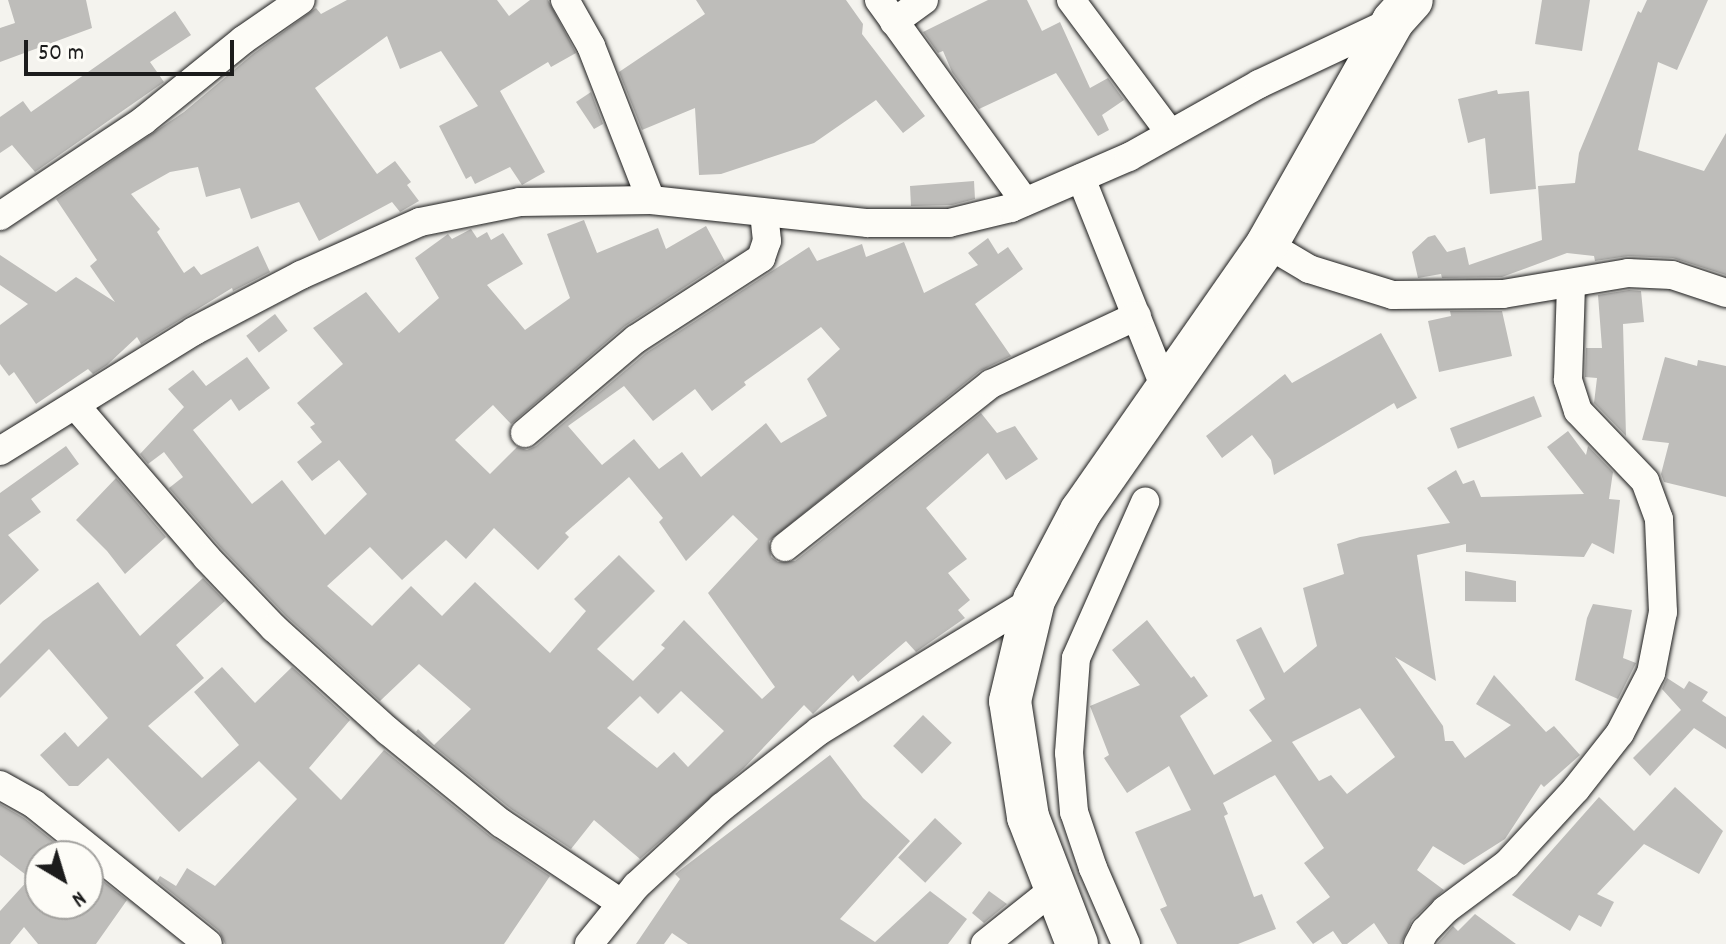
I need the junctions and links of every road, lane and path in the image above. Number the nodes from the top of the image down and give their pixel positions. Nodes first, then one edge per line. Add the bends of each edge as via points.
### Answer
1 (301, 0) edge
2 (565, 0) edge
3 (924, 0) edge
4 (1071, 0) edge
5 (886, 11) edge
6 (1402, 11) edge
7 (1170, 133) junction
8 (1081, 178) junction
9 (651, 200) junction
10 (1025, 202) junction
11 (764, 213) junction
12 (0, 216) edge
13 (1267, 244) junction
14 (1571, 284) junction
15 (1726, 293) edge
16 (1137, 316) junction
17 (1166, 390) junction
18 (75, 405) junction
19 (525, 433) dead end
20 (0, 451) edge
21 (1145, 502) dead end
22 (785, 547) dead end
23 (1034, 600) junction
24 (0, 785) edge
25 (1054, 889) junction
26 (621, 903) junction
27 (208, 944) edge
28 (589, 944) edge
29 (985, 944) edge
30 (1077, 944) edge
31 (1126, 944) edge
32 (1418, 944) edge

1 - 12 street via 143,121
2 - 9 street via 591,46
3 - 5 street
4 - 7 street
5 - 10 street
6 - 7 street
6 - 13 highway
7 - 8 street
8 - 10 street
8 - 16 street
9 - 11 street
9 - 18 street via 520,202 420,222 194,331
10 - 11 street via 949,223 868,223
11 - 19 street via 767,241 761,258 636,339
13 - 14 street via 1309,269 1393,295 1503,294
13 - 17 highway
14 - 15 street via 1628,273 1672,275
14 - 32 street via 1568,380 1578,411 1645,481 1659,519 1663,612 1651,673 1620,733 1576,789 1507,864 1445,910
16 - 17 street
16 - 22 street via 991,384
17 - 23 highway via 1081,511
18 - 20 street
18 - 26 street via 274,628 501,823
21 - 31 street via 1076,658 1069,753 1074,812
23 - 25 highway via 1010,701 1028,817
23 - 26 street via 819,731 722,807
24 - 27 street via 34,804
25 - 29 street
25 - 30 highway
26 - 28 street

